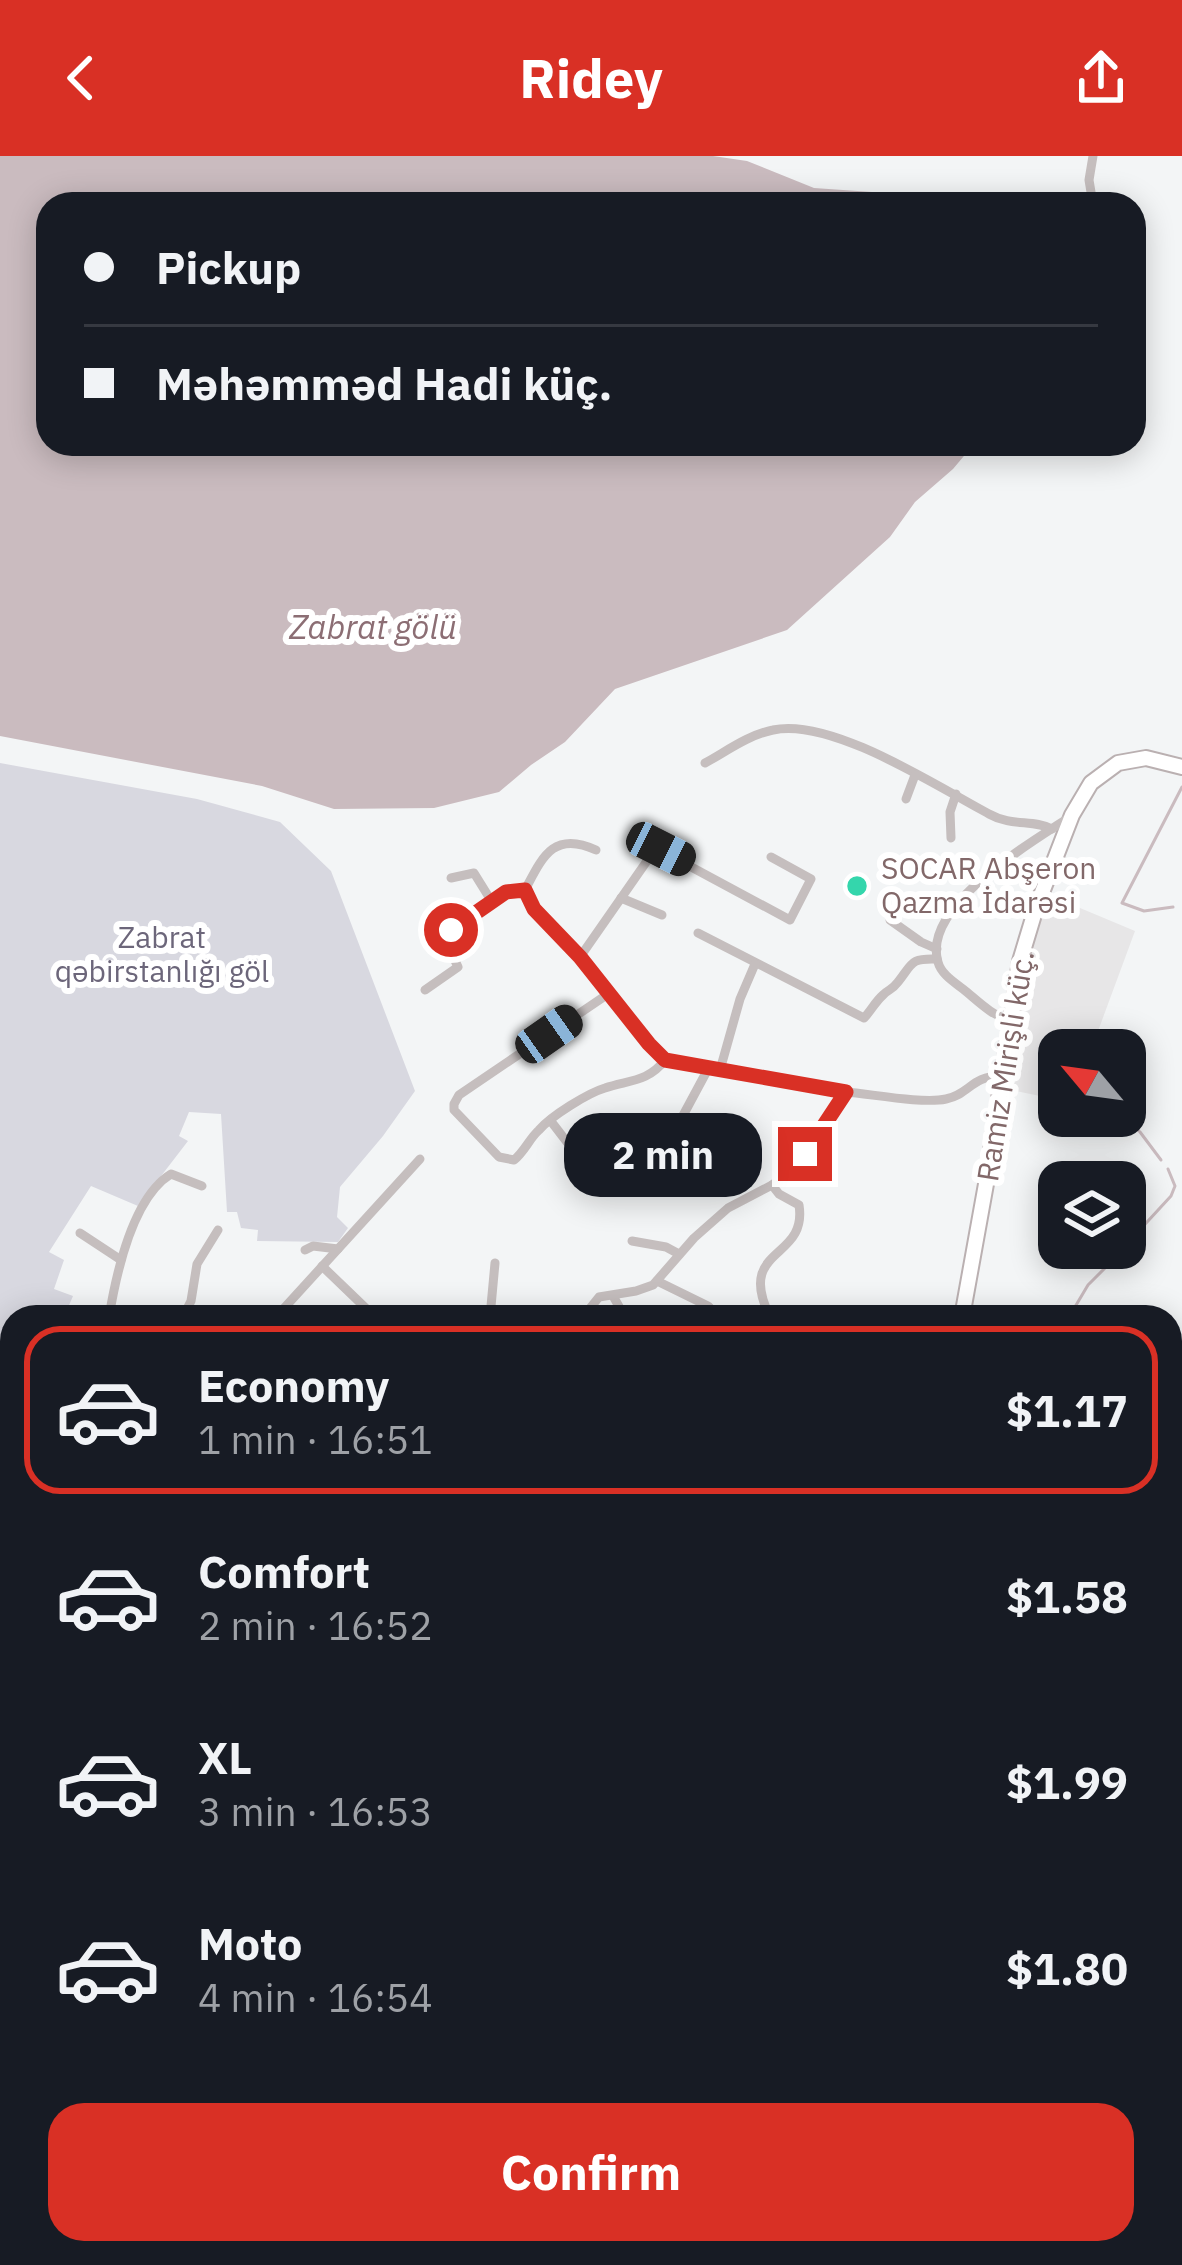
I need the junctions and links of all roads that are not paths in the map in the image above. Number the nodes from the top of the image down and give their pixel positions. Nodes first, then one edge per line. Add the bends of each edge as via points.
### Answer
1 (1093, 156) edge
2 (1091, 192) edge
3 (705, 763) dead end
4 (1182, 767) edge
5 (915, 775) junction
6 (956, 794) junction
7 (906, 799) dead end
8 (1072, 815) junction
9 (1052, 829) junction
10 (951, 838) dead end
11 (596, 850) dead end
12 (771, 857) dead end
13 (451, 878) dead end
14 (525, 890) junction
15 (621, 898) junction
16 (492, 902) junction
17 (662, 915) dead end
18 (890, 920) dead end
19 (698, 933) dead end
20 (937, 954) junction
21 (580, 957) junction
22 (755, 964) junction
23 (424, 990) dead end
24 (608, 994) junction
25 (1009, 1020) junction
26 (665, 1060) junction
27 (713, 1070) junction
28 (1001, 1076) junction
29 (846, 1092) junction
30 (550, 1120) junction
31 (420, 1159) dead end
32 (580, 1159) dead end
33 (658, 1162) dead end
34 (772, 1185) junction
35 (202, 1186) dead end
36 (218, 1230) dead end
37 (80, 1233) dead end
38 (632, 1241) dead end
39 (338, 1249) junction
40 (305, 1250) dead end
41 (679, 1254) junction
42 (121, 1260) junction
43 (495, 1263) dead end
44 (322, 1267) junction
45 (657, 1280) junction
46 (613, 1296) junction
47 (112, 1305) edge
48 (189, 1305) edge
49 (287, 1305) edge
50 (362, 1305) edge
51 (491, 1305) edge
52 (591, 1305) edge
53 (618, 1305) edge
54 (705, 1305) edge
55 (764, 1305) edge
56 (964, 1305) edge

1 - 2 street
3 - 5 street via 789,728 836,738
4 - 8 street, Ramiz Mirişli küç. via 1146,758 1118,763 1091,783
5 - 6 street
5 - 7 street
6 - 9 street via 1006,821
6 - 10 street
8 - 9 street
8 - 25 street, Ramiz Mirişli küç. via 1029,930
9 - 20 street via 965,893 944,923
11 - 14 street via 577,843 552,848
12 - 15 street via 811,879 790,920 656,848
13 - 16 street via 475,873
14 - 16 street
14 - 21 street
15 - 17 street
15 - 21 street
16 - 23 street via 446,934 458,967
18 - 20 street
19 - 22 street
20 - 22 street via 913,962 864,1018
20 - 25 street via 945,974
21 - 24 street
22 - 27 street
24 - 26 street
24 - 30 street via 454,1104 500,1157 514,1160
25 - 28 street, Ramiz Mirişli küç.
26 - 27 street
26 - 30 street via 650,1076 598,1090
27 - 29 street
27 - 33 street
28 - 29 street via 982,1077 943,1100
28 - 56 street, Ramiz Mirişli küç.
29 - 34 street via 805,1154
30 - 32 street
31 - 39 street
34 - 41 street via 728,1208
34 - 55 street via 800,1214 794,1237 774,1252 761,1278
35 - 42 street via 164,1178
36 - 48 street via 197,1264
37 - 42 street
38 - 41 street
39 - 40 street
39 - 44 street
41 - 45 street
42 - 47 street
43 - 51 street
44 - 49 street
44 - 50 street
45 - 46 street
45 - 54 street
46 - 52 street
46 - 53 street

